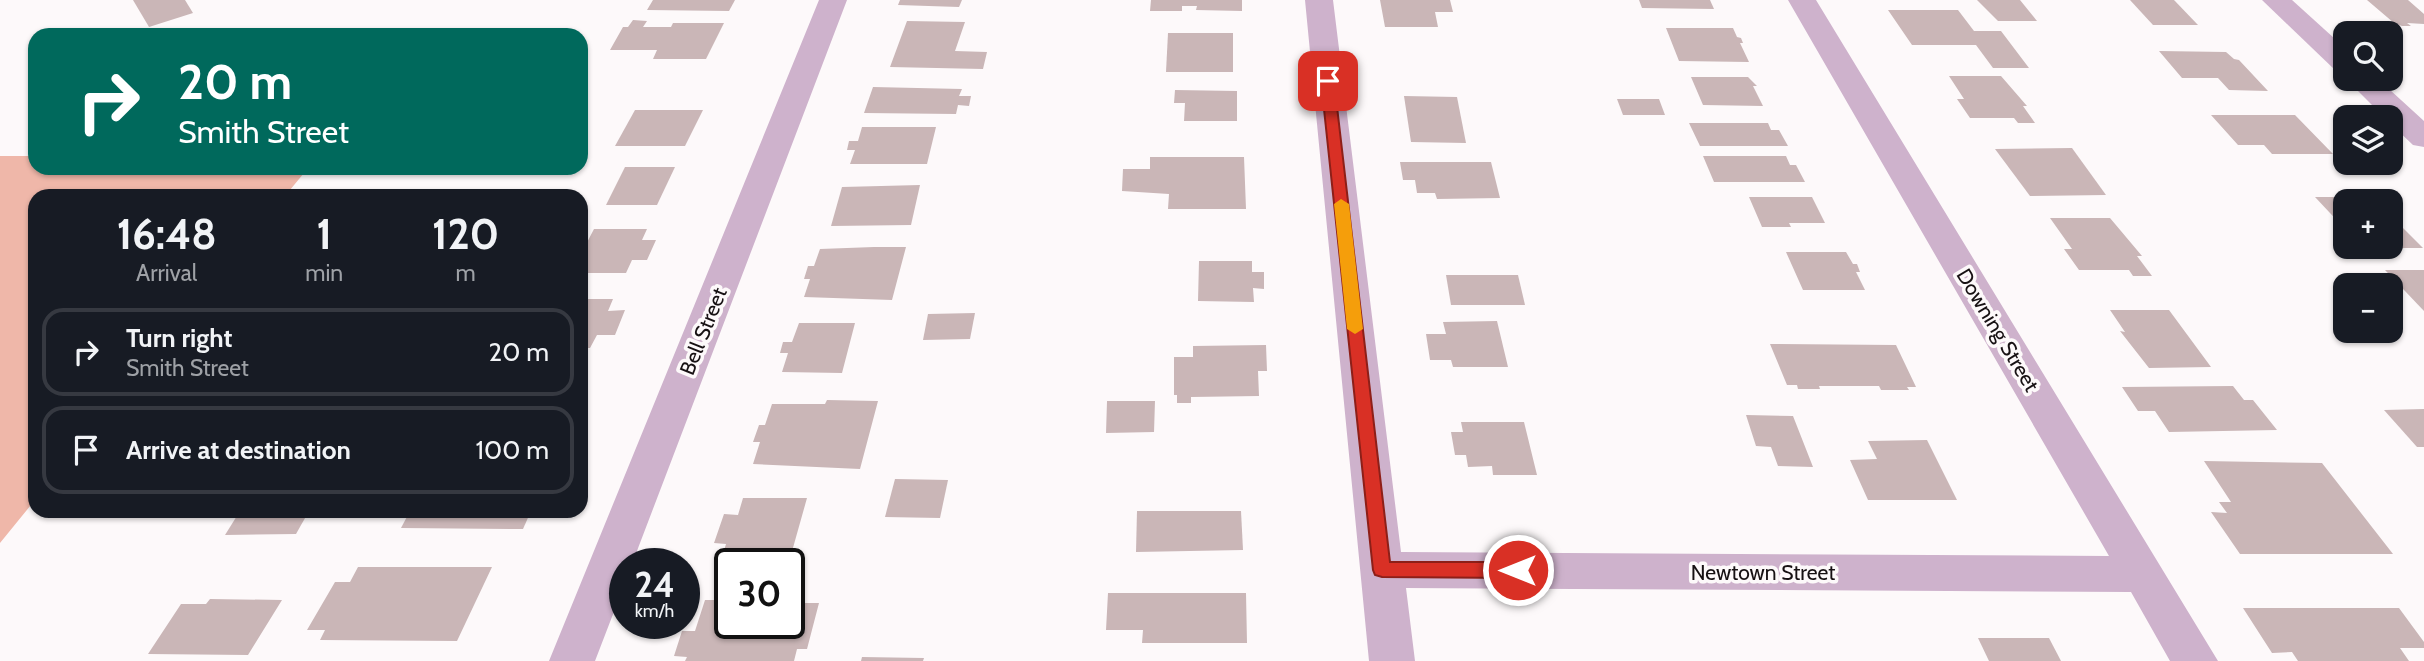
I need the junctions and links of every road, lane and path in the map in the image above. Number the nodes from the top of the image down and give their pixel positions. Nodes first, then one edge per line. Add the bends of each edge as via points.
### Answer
1 (833, 0) edge
2 (1319, 0) edge
3 (1802, 0) edge
4 (2276, 0) edge
5 (2333, 53) edge
6 (2375, 91) edge
7 (2419, 129) edge
8 (1382, 570) junction
9 (2143, 574) junction
10 (572, 661) edge
11 (1392, 661) edge
12 (2195, 661) edge

1 - 10 street, Bell Street
2 - 8 street
3 - 9 street, Downing Street
4 - 5 street
6 - 7 street
8 - 9 street, Newtown Street
8 - 11 street
9 - 12 street, Downing Street

